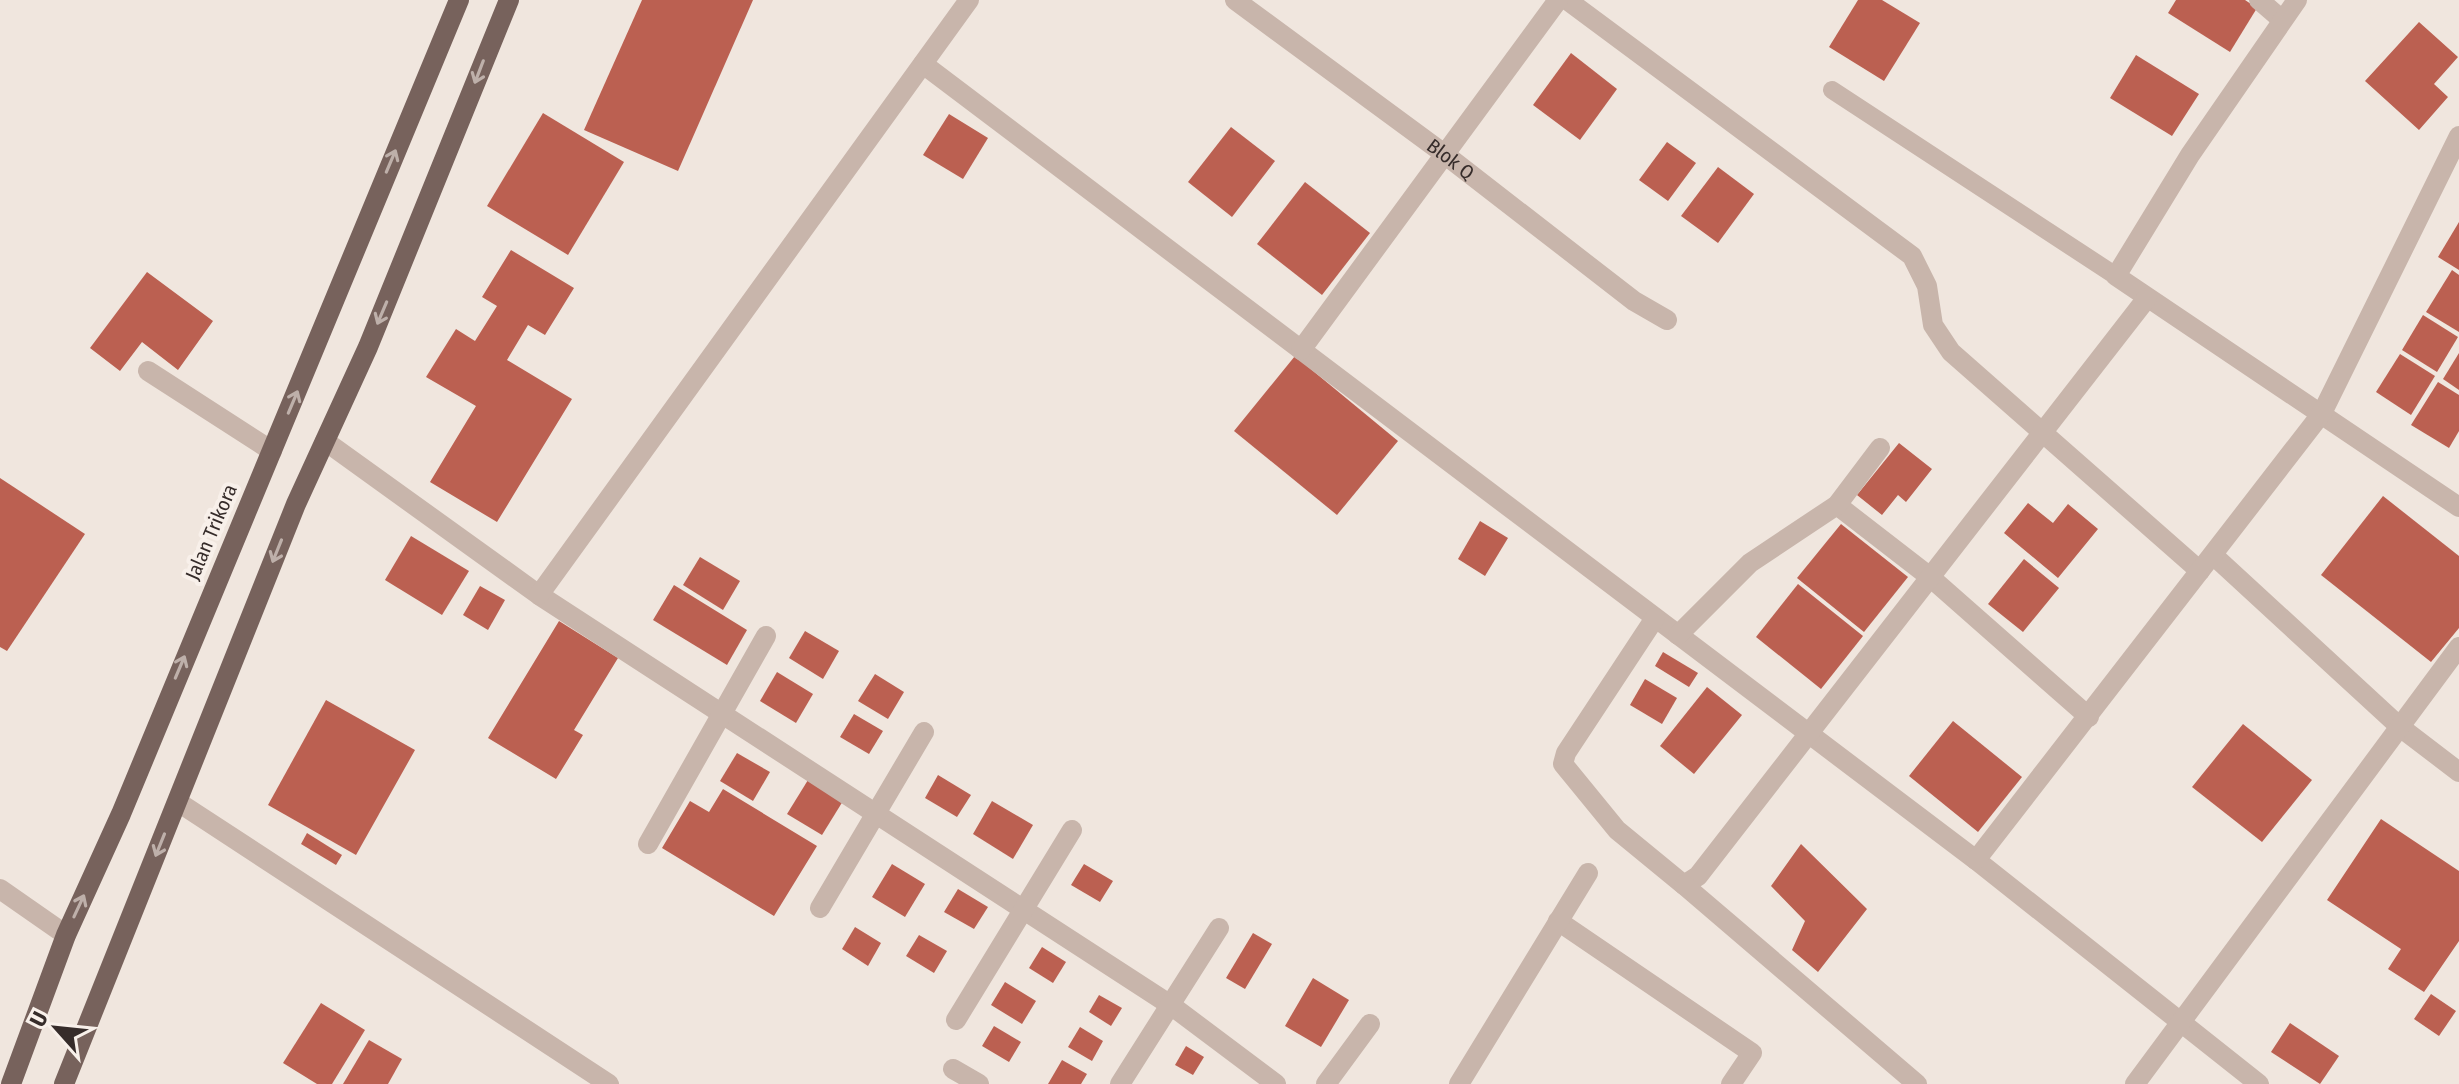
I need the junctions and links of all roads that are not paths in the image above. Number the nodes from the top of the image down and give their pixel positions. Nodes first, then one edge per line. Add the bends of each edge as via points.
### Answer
1 (459, 0) edge
2 (509, 0) edge
3 (969, 0) edge
4 (1235, 0) edge
5 (1558, 0) edge
6 (1567, 0) edge
7 (2259, 0) edge
8 (2297, 0) edge
9 (2281, 19) junction
10 (923, 64) junction
11 (1832, 90) dead end
12 (2459, 136) edge
13 (1443, 153) junction
14 (2116, 276) junction
15 (2147, 298) junction
16 (1667, 320) dead end
17 (1301, 350) junction
18 (148, 371) dead end
19 (2322, 413) junction
20 (2045, 433) junction
21 (325, 441) junction
22 (1880, 448) dead end
23 (272, 451) junction
24 (1837, 505) junction
25 (2459, 507) edge
26 (2206, 563) junction
27 (1930, 577) junction
28 (539, 595) junction
29 (1655, 618) junction
30 (1678, 635) junction
31 (766, 636) dead end
32 (2459, 647) edge
33 (721, 713) junction
34 (2089, 717) junction
35 (2400, 727) junction
36 (924, 732) dead end
37 (1808, 733) junction
38 (2459, 772) edge
39 (178, 802) junction
40 (878, 815) junction
41 (1072, 830) dead end
42 (648, 844) dead end
43 (1976, 860) junction
44 (1588, 873) dead end
45 (1684, 885) junction
46 (0, 889) edge
47 (820, 908) dead end
48 (1022, 909) junction
49 (1558, 921) junction
50 (1219, 928) dead end
51 (66, 935) junction
52 (1172, 1006) junction
53 (956, 1020) dead end
54 (1370, 1024) dead end
55 (2180, 1025) junction
56 (953, 1069) dead end
57 (11, 1084) edge
58 (64, 1084) edge
59 (609, 1084) edge
60 (979, 1084) edge
61 (1120, 1084) edge
62 (1276, 1084) edge
63 (1326, 1084) edge
64 (1459, 1084) edge
65 (1731, 1084) edge
66 (1917, 1084) edge
67 (2135, 1084) edge
68 (2259, 1084) edge

23 -> 1 main road, Jalan Trikora
2 -> 21 main road
3 - 10 street
4 - 13 street, Blok Q
5 - 13 street
6 - 20 street via 1912,256 1927,286 1933,325 1951,352
7 - 9 street
8 - 9 street
9 - 14 street
10 - 17 street
10 - 28 street
11 - 14 lane
12 - 19 street
13 - 16 street, Blok Q via 1634,301
13 - 17 street
14 - 15 street
15 - 19 street
15 - 20 street
17 - 29 street
18 - 23 street
19 - 25 street
19 - 26 street
20 - 26 street
20 - 27 street
21 - 28 street
21 -> 39 main road
22 - 24 street
51 -> 23 main road, Jalan Trikora
24 - 27 street
24 - 30 street via 1750,563
26 - 34 street
26 - 35 street
27 - 34 street
27 - 37 street
28 - 33 street
29 - 30 street
29 - 45 street via 1563,764 1617,830
30 - 37 street
31 - 33 street
32 - 35 street
33 - 40 street
33 - 42 street
34 - 43 street
35 - 38 street
35 - 55 street
36 - 40 street
37 - 43 street
37 - 45 street via 1698,876
39 -> 58 main road
39 - 59 street
40 - 47 street
40 - 48 street
41 - 48 street
43 - 55 street
44 - 49 street
45 - 66 street
46 - 51 street
48 - 52 street
48 - 53 street
49 - 64 street
49 - 65 street via 1752,1053
50 - 52 street
51 - 57 main road, Jalan Trikora
52 - 61 street
52 - 62 street
54 - 63 street
55 - 67 street
55 - 68 street
56 - 60 street

